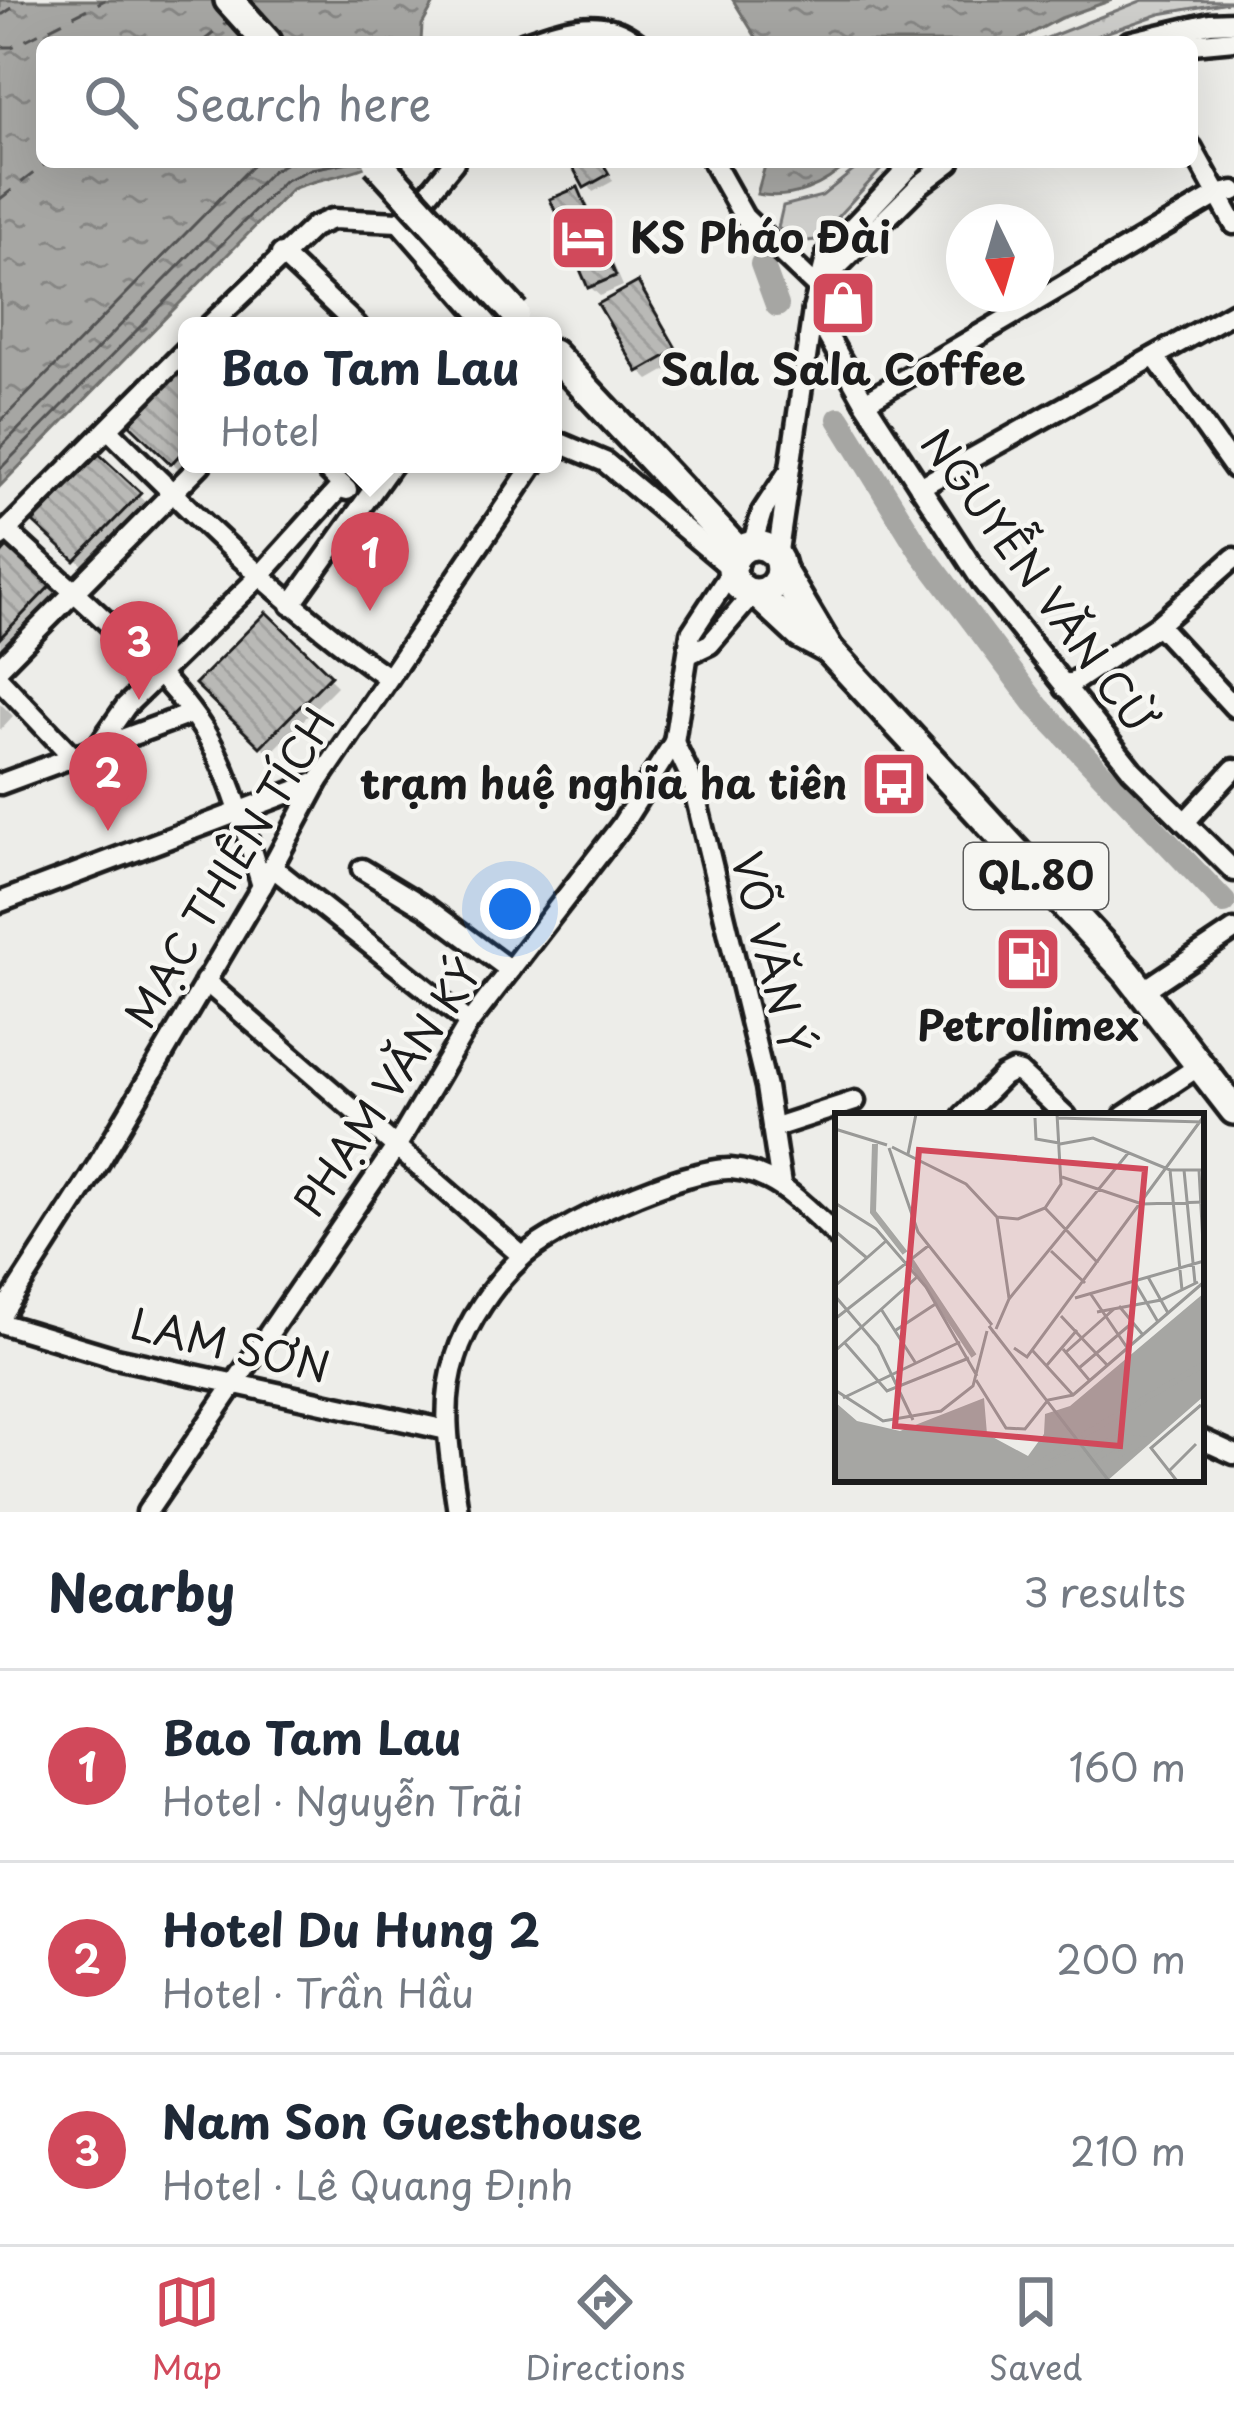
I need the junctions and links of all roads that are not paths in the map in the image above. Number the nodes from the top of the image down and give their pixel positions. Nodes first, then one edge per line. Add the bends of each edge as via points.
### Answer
1 (229, 0) edge
2 (1234, 22) edge
3 (262, 36) edge
4 (543, 36) edge
5 (626, 36) edge
6 (1156, 36) edge
7 (1234, 40) edge
8 (1198, 43) edge
9 (1198, 156) edge
10 (382, 168) edge
11 (449, 168) edge
12 (716, 168) edge
13 (908, 168) edge
14 (942, 168) edge
15 (1225, 193) edge
16 (399, 222) junction
17 (1234, 224) edge
18 (281, 254) junction
19 (817, 286) junction
20 (813, 310) junction
21 (1234, 312) edge
22 (218, 317) edge
23 (348, 317) edge
24 (504, 317) edge
25 (506, 317) edge
26 (1155, 357) junction
27 (178, 358) edge
28 (562, 363) edge
29 (865, 401) junction
30 (108, 429) junction
31 (562, 444) edge
32 (1234, 468) edge
33 (192, 473) edge
34 (330, 473) edge
35 (386, 473) edge
36 (528, 473) edge
37 (787, 474) junction
38 (342, 485) junction
39 (920, 487) junction
40 (172, 493) junction
41 (363, 505) junction
42 (3, 534) edge
43 (1234, 558) edge
44 (752, 561) junction
45 (259, 577) junction
46 (73, 593) junction
47 (755, 594) junction
48 (291, 605) junction
49 (1158, 625) junction
50 (829, 650) junction
51 (689, 654) junction
52 (0, 668) edge
53 (159, 675) junction
54 (387, 677) junction
55 (0, 680) edge
56 (1065, 688) junction
57 (1234, 707) edge
58 (190, 714) junction
59 (674, 742) junction
60 (98, 746) junction
61 (73, 757) junction
62 (1234, 769) edge
63 (318, 782) junction
64 (0, 784) edge
65 (240, 814) junction
66 (1185, 821) junction
67 (272, 867) junction
68 (362, 869) dead end
69 (1234, 871) edge
70 (262, 886) junction
71 (1, 898) edge
72 (1226, 935) edge
73 (510, 970) junction
74 (205, 981) junction
75 (1143, 991) junction
76 (469, 1024) junction
77 (1202, 1064) junction
78 (855, 1101) dead end
79 (1234, 1110) edge
80 (966, 1113) edge
81 (1063, 1113) edge
82 (1128, 1113) edge
83 (772, 1128) junction
84 (396, 1147) junction
85 (781, 1185) junction
86 (835, 1234) edge
87 (522, 1256) junction
88 (0, 1320) edge
89 (235, 1386) junction
90 (447, 1430) junction
91 (1204, 1440) edge
92 (1234, 1454) edge
93 (147, 1512) edge
94 (458, 1512) edge

1 - 3 highway
2 - 6 street
4 - 5 street via 572,26 611,27
7 - 8 street
9 - 15 street
10 - 25 highway, bridge
11 - 16 street
12 - 19 street via 744,217
13 - 19 street via 827,254
14 - 19 street
15 - 17 street
15 - 29 street
16 - 18 street via 332,219
16 - 24 street
18 - 22 street
18 - 23 street
19 - 20 street
20 - 29 street, NGUYỄN VĂN CỪ
20 - 37 street
21 - 26 street
26 - 32 street
26 - 39 street
27 - 30 street
28 - 44 highway
29 - 39 street, NGUYỄN VĂN CỪ
30 - 40 street
30 - 42 street
31 - 44 street via 604,462
33 - 40 street
34 - 38 street
35 - 41 street
36 - 54 street, MẠC THIÊN TÍCH
37 - 44 street, PHẠM VĂN KÝ via 763,512
37 - 44 street via 787,505
38 - 41 street
38 - 45 street
39 - 56 street, NGUYỄN VĂN CỪ
40 - 45 street
40 - 46 street
41 - 48 street
42 - 46 street
43 - 49 street
44 - 47 highway via 738,586
44 - 50 highway
44 - 51 street, PHẠM VĂN KÝ via 692,633
45 - 48 street
45 - 53 street
46 - 52 street
46 - 53 street
47 - 50 highway, QL.80
47 - 51 street via 710,644
48 - 54 street
49 - 56 street
49 - 57 street
50 - 75 highway, QL.80
51 - 59 street, PHẠM VĂN KÝ
53 - 58 street
53 - 60 street
54 - 63 street, MẠC THIÊN TÍCH
55 - 61 street
56 - 66 street, NGUYỄN VĂN CỪ
58 - 60 street
58 - 65 street
59 - 73 street, PHẠM VĂN KÝ
59 - 83 street, VÕ VĂN Ý via 691,778
60 - 61 street
61 - 64 street
62 - 66 street
63 - 65 street
63 - 67 street, MẠC THIÊN TÍCH
65 - 70 street
65 - 71 street
66 - 69 street, NGUYỄN VĂN CỪ
67 - 70 street, MẠC THIÊN TÍCH
67 - 76 street
68 - 73 street
70 - 74 street, MẠC THIÊN TÍCH
72 - 75 street
73 - 76 street, PHẠM VĂN KÝ
74 - 84 street
74 - 88 street, MẠC THIÊN TÍCH
75 - 77 highway, QL.80
76 - 84 street, PHẠM VĂN KÝ
77 - 79 highway, QL.80
77 - 82 street
78 - 83 street
80 - 81 street via 1013,1071
83 - 85 street, VÕ VĂN Ý
84 - 87 street
84 - 89 street, PHẠM VĂN KÝ
85 - 86 street
85 - 87 street via 734,1169 702,1172 610,1208
87 - 90 street via 457,1352
88 - 89 street, LAM SƠN
89 - 90 street, LAM SƠN
89 - 93 street, PHẠM VĂN KÝ
90 - 94 street
91 - 92 street

